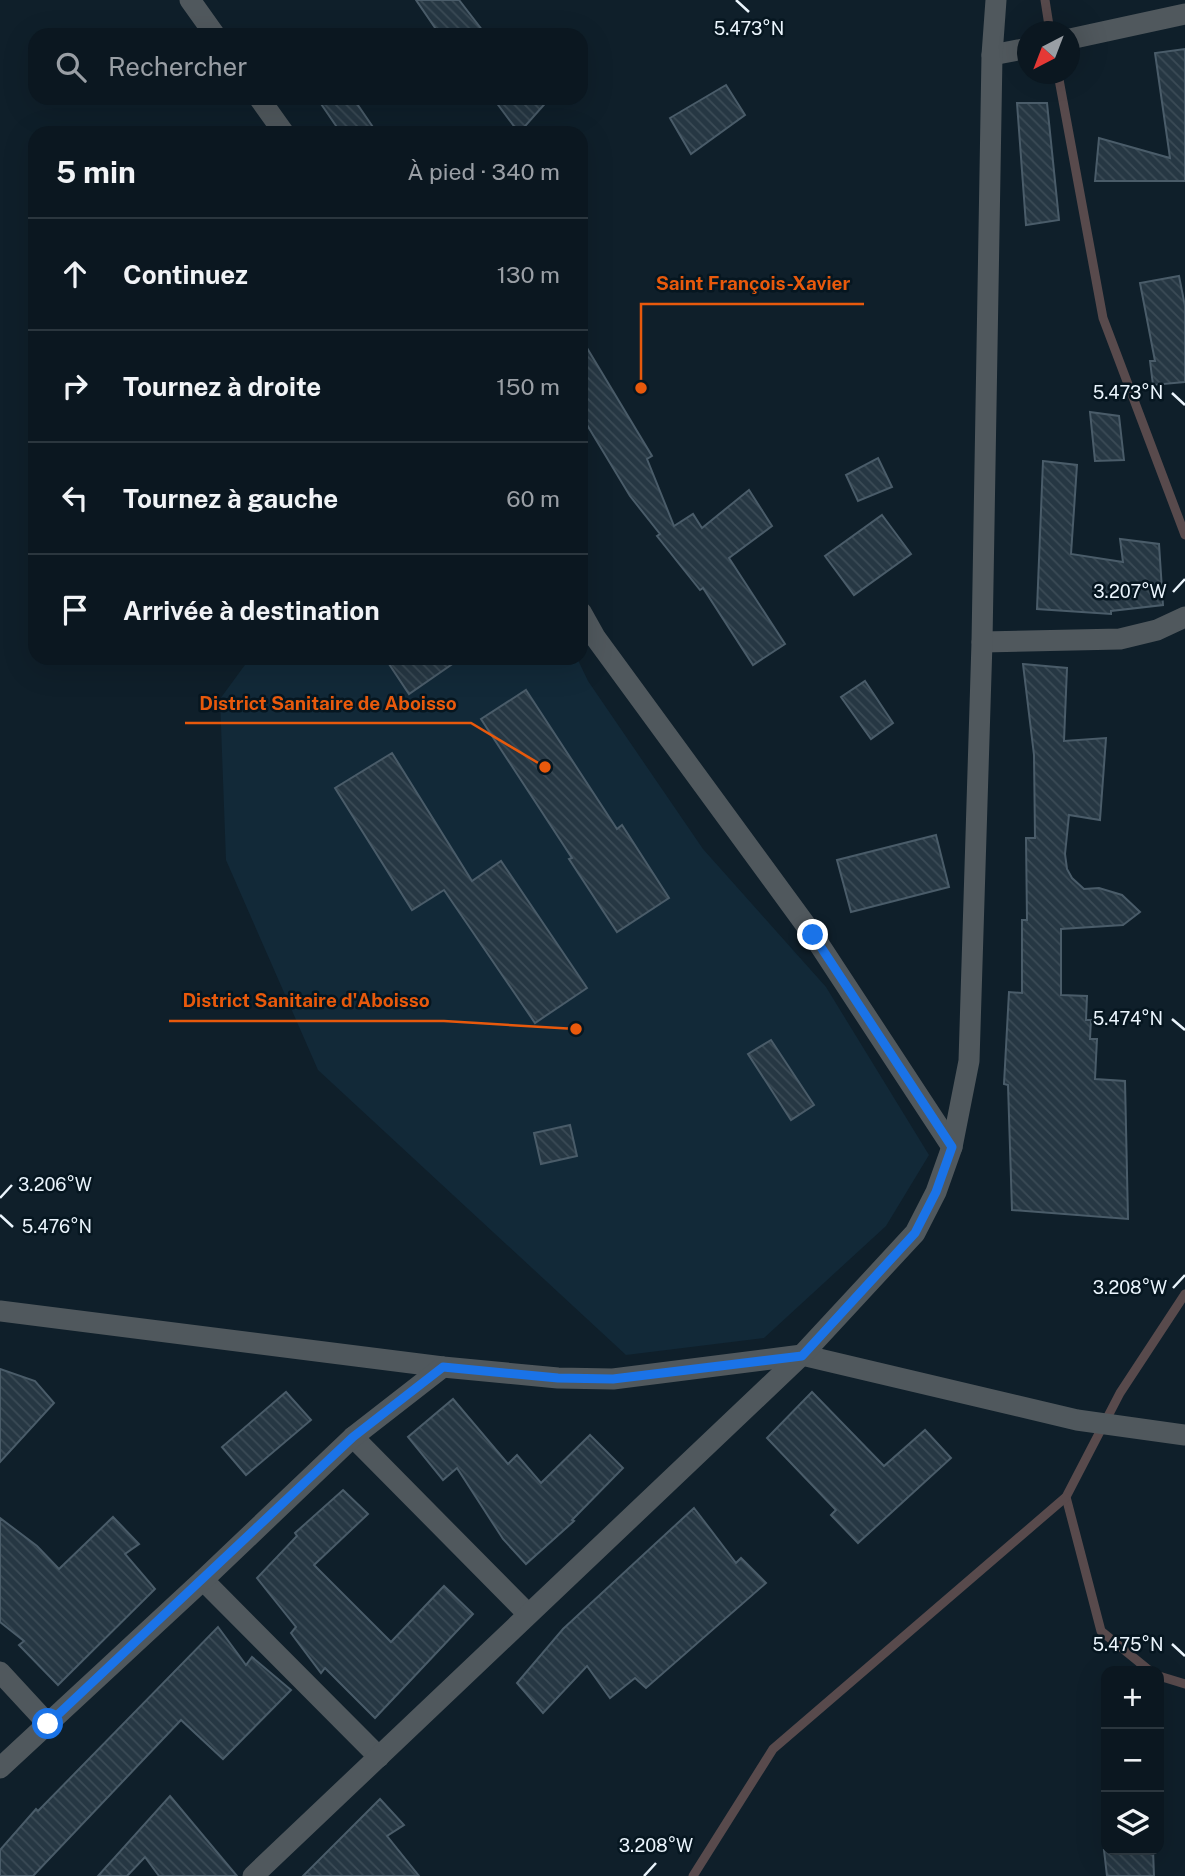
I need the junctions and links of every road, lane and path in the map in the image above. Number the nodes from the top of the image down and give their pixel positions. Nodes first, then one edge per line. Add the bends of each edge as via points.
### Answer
1 (190, 0) edge
2 (996, 0) edge
3 (1185, 14) edge
4 (210, 28) edge
5 (1080, 37) edge
6 (1017, 50) edge
7 (992, 55) junction
8 (265, 105) edge
9 (279, 126) edge
10 (1185, 617) edge
11 (588, 624) edge
12 (982, 642) junction
13 (952, 1147) junction
14 (0, 1311) edge
15 (802, 1356) junction
16 (443, 1367) junction
17 (1185, 1435) edge
18 (353, 1437) junction
19 (203, 1580) junction
20 (528, 1614) junction
21 (0, 1672) edge
22 (48, 1724) junction
23 (379, 1757) junction
24 (0, 1768) edge
25 (253, 1876) edge

1 - 4 street
2 - 7 street
3 - 5 street
6 - 7 street
7 - 12 street
8 - 9 street
10 - 12 street via 1120,639
11 - 13 street via 813,935
12 - 13 street via 969,1061
13 - 15 street via 915,1233
14 - 16 street
15 - 16 street via 613,1379
15 - 17 street via 1077,1420
15 - 20 street
16 - 18 street
18 - 19 street
18 - 20 street
19 - 22 street
19 - 23 street
20 - 23 street
21 - 22 street
22 - 24 street
23 - 25 street

